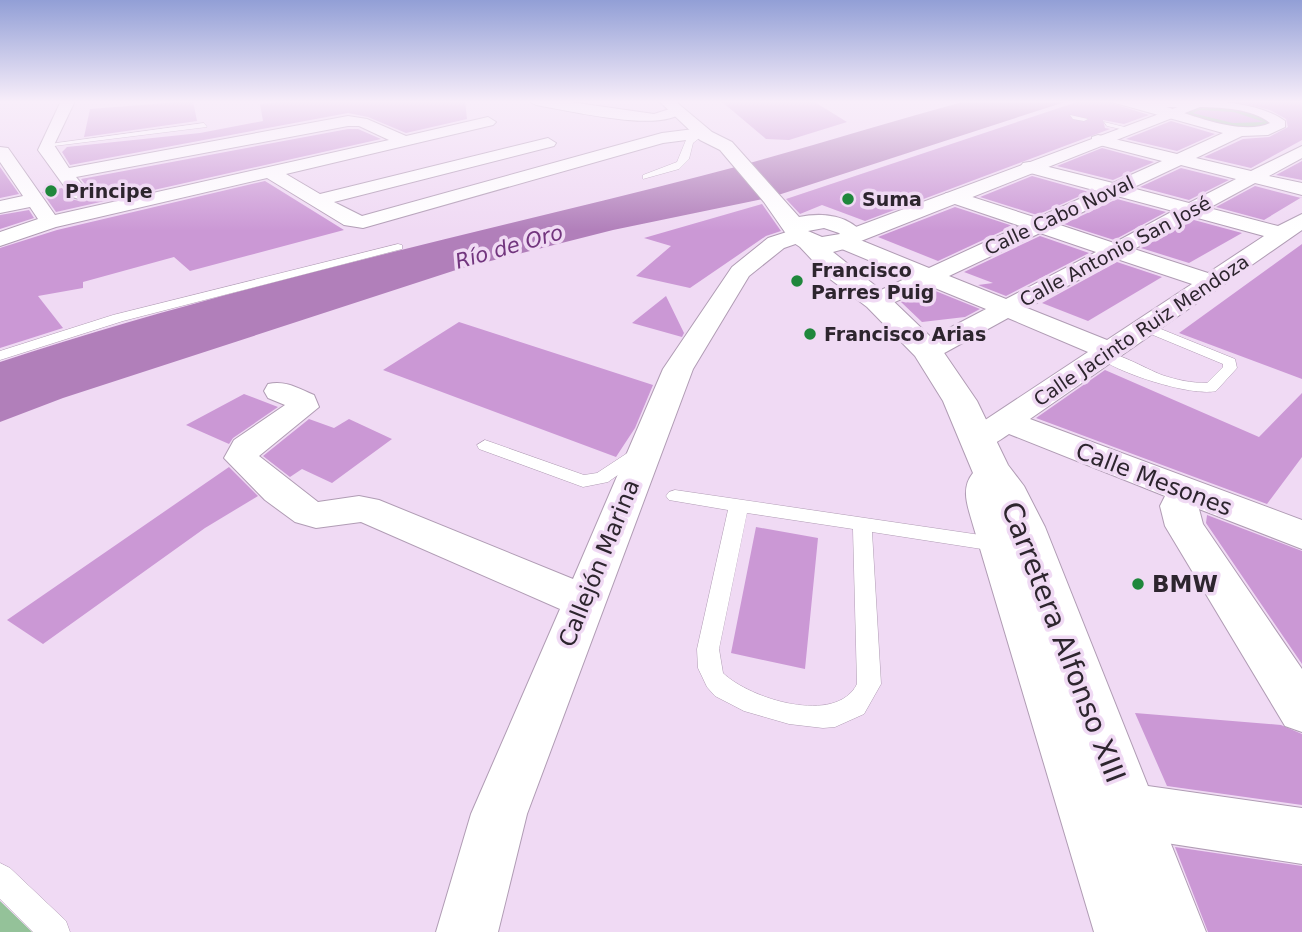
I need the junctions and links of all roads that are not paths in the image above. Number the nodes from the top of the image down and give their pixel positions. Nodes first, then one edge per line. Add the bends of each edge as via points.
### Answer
1 (52, 144) edge
2 (92, 144) edge
3 (115, 144) edge
4 (222, 144) edge
5 (396, 144) edge
6 (542, 144) edge
7 (552, 144) edge
8 (642, 144) edge
9 (689, 144) edge
10 (722, 144) edge
11 (1077, 144) edge
12 (1137, 144) edge
13 (1213, 144) edge
14 (726, 146) joint
15 (367, 151) junction
16 (49, 152) junction
17 (179, 152) junction
18 (1302, 152) edge
19 (590, 158) junction
20 (1179, 160) junction
21 (7, 164) edge
22 (313, 164) junction
23 (195, 166) junction
24 (1030, 167) junction
25 (272, 173) junction
26 (64, 174) junction
27 (419, 175) junction
28 (646, 177) dead end
29 (1254, 178) junction
30 (216, 185) junction
31 (0, 186) edge
32 (1302, 189) edge
33 (77, 190) junction
34 (1115, 190) junction
35 (464, 195) junction
36 (953, 197) junction
37 (35, 200) junction
38 (318, 200) junction
39 (0, 207) edge
40 (1192, 210) junction
41 (93, 212) junction
42 (1302, 220) edge
43 (50, 222) junction
44 (1038, 225) junction
45 (814, 227) junction
46 (1282, 234) junction
47 (0, 239) edge
48 (398, 247) dead end
49 (1115, 251) junction
50 (929, 276) junction
51 (1211, 282) junction
52 (877, 301) junction
53 (1007, 309) junction
54 (1146, 327) junction
55 (927, 351) junction
56 (1106, 353) junction
57 (0, 356) edge
58 (279, 391) dead end
59 (992, 444) junction
60 (485, 445) dead end
61 (644, 450) junction
62 (1185, 492) junction
63 (675, 496) dead end
64 (739, 505) junction
65 (862, 524) junction
66 (1302, 535) edge
67 (1001, 545) junction
68 (583, 601) junction
69 (1302, 710) edge
70 (1127, 810) junction
71 (1302, 836) edge
72 (0, 878) edge
73 (55, 932) edge
74 (467, 932) edge
75 (1128, 932) edge
76 (1171, 932) edge

1 - 16 street
2 - 16 lane
3 - 16 street
4 - 17 street
5 - 15 street
6 - 27 street
7 - 19 street
8 - 19 street
9 - 28 lane via 681,165
10 - 14 main road
11 - 24 main road
12 - 20 street
13 - 20 street, Calle Cabo Noval
14 - 45 main road, Carretera Alfonso XIII
15 - 22 street
15 - 27 street
16 - 21 street
16 - 26 street
17 - 23 street
17 - 26 street
18 - 29 street, Calle Antonio San José
19 - 35 street
20 - 29 street
20 - 34 street, Calle Cabo Noval
21 - 31 street
21 - 37 street
22 - 23 street via 284,148
22 - 25 street
23 - 30 street
23 - 33 street
24 - 34 street
24 - 36 main road
25 - 30 street
25 - 38 street
26 - 33 street
27 - 35 street
27 - 38 street
29 - 32 street
29 - 40 street, Calle Antonio San José
30 - 41 street
33 - 41 street
34 - 40 street
34 - 44 street, Calle Cabo Noval
35 - 38 street via 363,222 351,221
36 - 44 street
36 - 45 main road via 913,212
37 - 39 street
37 - 43 street
40 - 46 street
40 - 49 street, Calle Antonio San José
41 - 43 street
42 - 46 street, Calle Jacinto Ruiz Mendoza
43 - 47 street
44 - 49 street
44 - 50 street, Calle Cabo Noval
45 - 50 street
45 - 52 main road, Carretera Alfonso XIII via 839,273
45 - 61 street, Callejón Marina via 776,243 740,272 689,348
46 - 51 street, Calle Jacinto Ruiz Mendoza
48 - 57 lane via 118,318
49 - 51 street
49 - 53 street, Calle Antonio San José
50 - 52 street, Calle Cabo Noval
50 - 53 street
51 - 54 street, Calle Jacinto Ruiz Mendoza
52 - 55 main road, Carretera Alfonso XIII
53 - 55 street, Calle Antonio San José
53 - 56 street
54 - 56 street, Calle Jacinto Ruiz Mendoza
54 - 56 lane via 1218,355 1230,362 1230,368 1211,388 1181,387
55 - 59 main road, Carretera Alfonso XIII
56 - 59 street, Calle Jacinto Ruiz Mendoza
58 - 68 street via 303,402 303,407 246,447 240,458 307,514 366,509
59 - 62 street, Calle Mesones
59 - 67 main road via 985,494
59 - 70 main road, Carretera Alfonso XIII
60 - 61 lane via 583,481 602,478
61 - 68 street, Callejón Marina
62 - 66 street, Calle Mesones
62 - 69 street via 1179,506 1184,526
63 - 64 lane
64 - 65 lane
64 - 65 lane via 708,665 730,695 805,715 834,716 858,705 869,684
65 - 67 lane
67 - 75 main road
68 - 74 street, Callejón Marina via 499,814
70 - 71 street
70 - 76 main road, Carretera Alfonso XIII
72 - 73 lane

